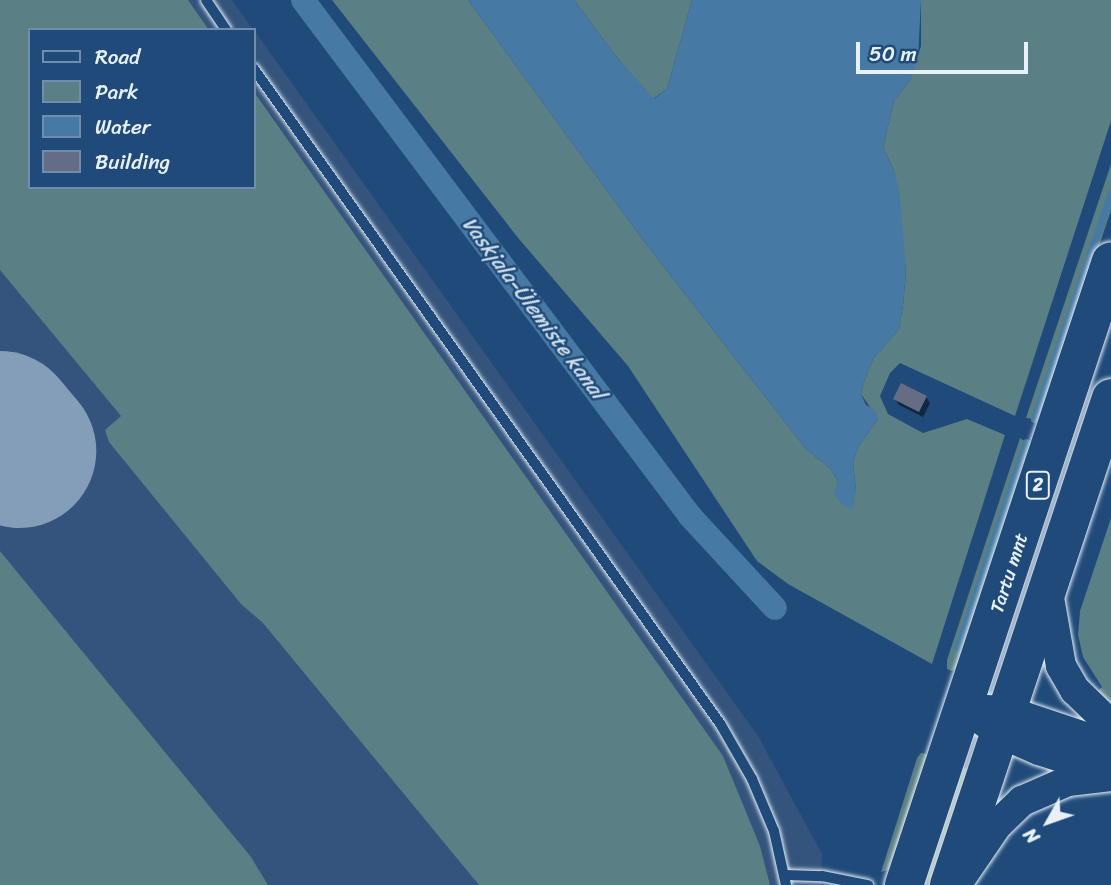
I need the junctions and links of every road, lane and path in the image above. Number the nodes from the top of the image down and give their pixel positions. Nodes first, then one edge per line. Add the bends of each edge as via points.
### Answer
1 (206, 0) edge
2 (225, 28) edge
3 (256, 72) edge
4 (1111, 261) edge
5 (1111, 398) edge
6 (1047, 590) junction
7 (965, 708) junction
8 (1004, 722) junction
9 (1111, 725) edge
10 (1111, 746) edge
11 (1111, 774) edge
12 (786, 880) edge
13 (868, 885) edge
14 (904, 885) edge
15 (949, 885) edge
16 (956, 885) edge

1 - 2 lane
3 - 12 lane via 720,725 757,790 774,831
4 - 7 highway, Tartu mnt / 2
5 - 6 highway, 2
6 - 8 highway, 2
6 - 9 street via 1061,666 1075,690
7 - 8 street
7 - 14 highway, Tartu mnt / 2
8 - 10 street
8 - 11 street via 1039,750
8 - 15 highway, 2
11 - 16 street via 1068,781 1022,801 997,825
12 - 13 lane via 822,876

